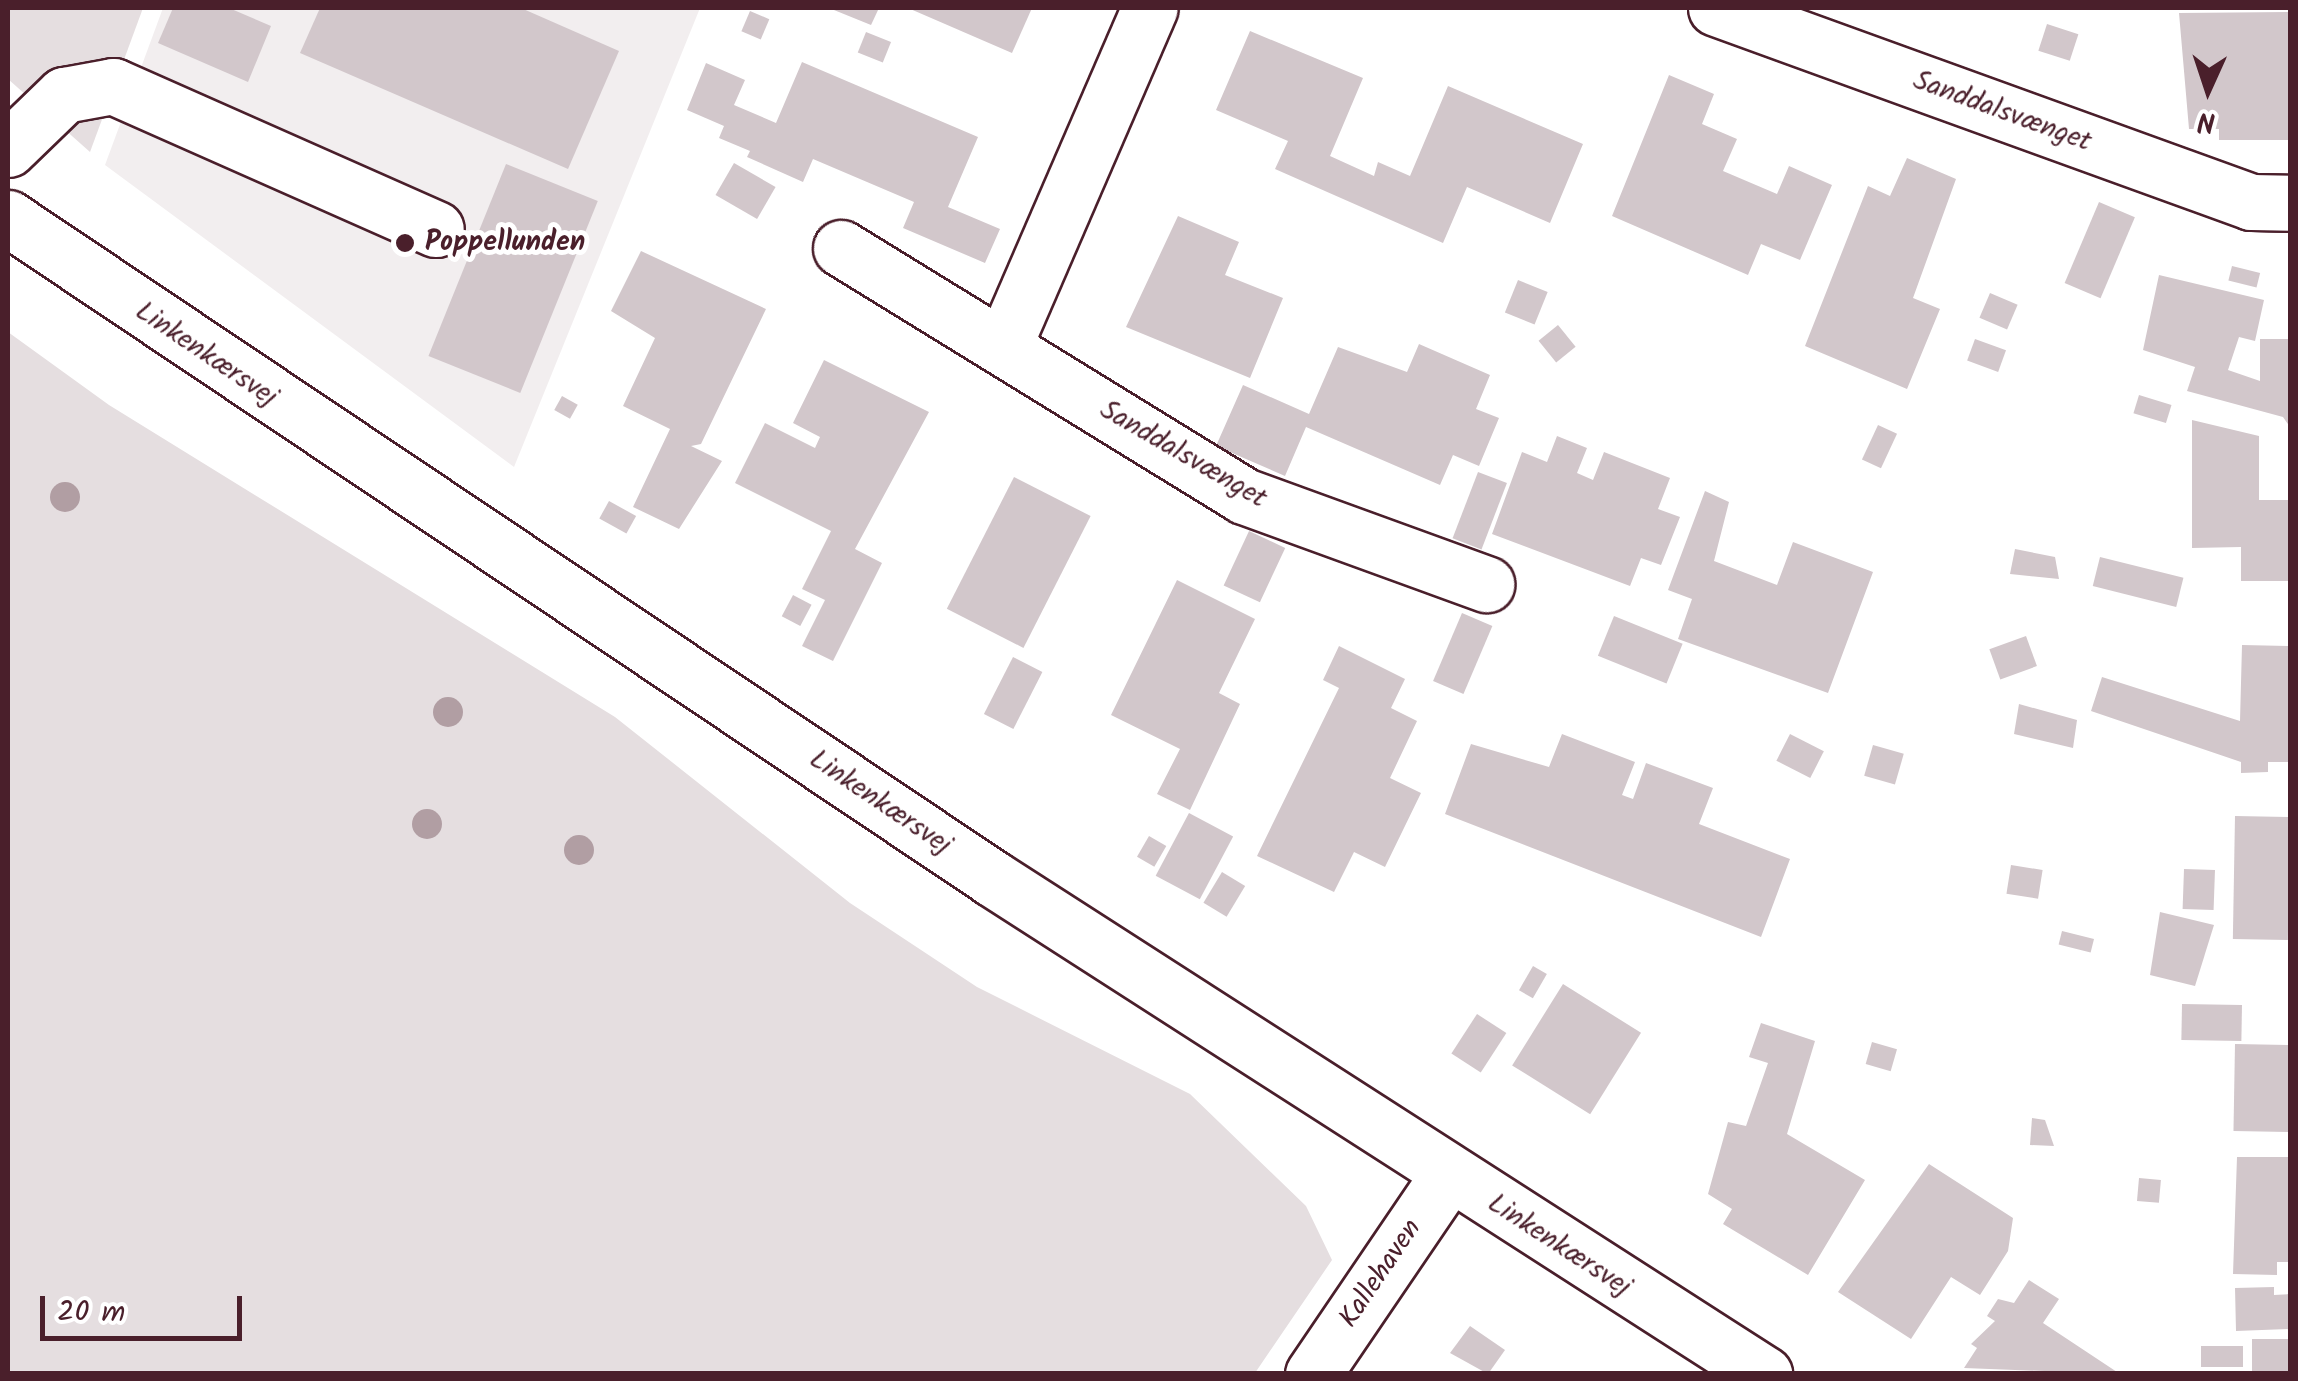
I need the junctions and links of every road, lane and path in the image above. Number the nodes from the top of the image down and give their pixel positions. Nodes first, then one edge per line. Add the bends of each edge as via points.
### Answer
1 (1150, 8) edge
2 (1716, 8) edge
3 (8, 149) edge
4 (2290, 203) edge
5 (8, 218) edge
6 (436, 229) dead end
7 (841, 248) dead end
8 (1003, 347) junction
9 (1486, 584) dead end
10 (1448, 1175) junction
11 (1314, 1374) edge
12 (1764, 1374) edge

1 - 8 street
2 - 4 street, Sanddalsvænget via 2251,202
3 - 6 street via 64,94 113,86
5 - 10 street, Linkenkærsvej
7 - 8 street, Sanddalsvænget
8 - 9 street, Sanddalsvænget via 1244,496
10 - 11 street, Kallehaven
10 - 12 street, Linkenkærsvej

